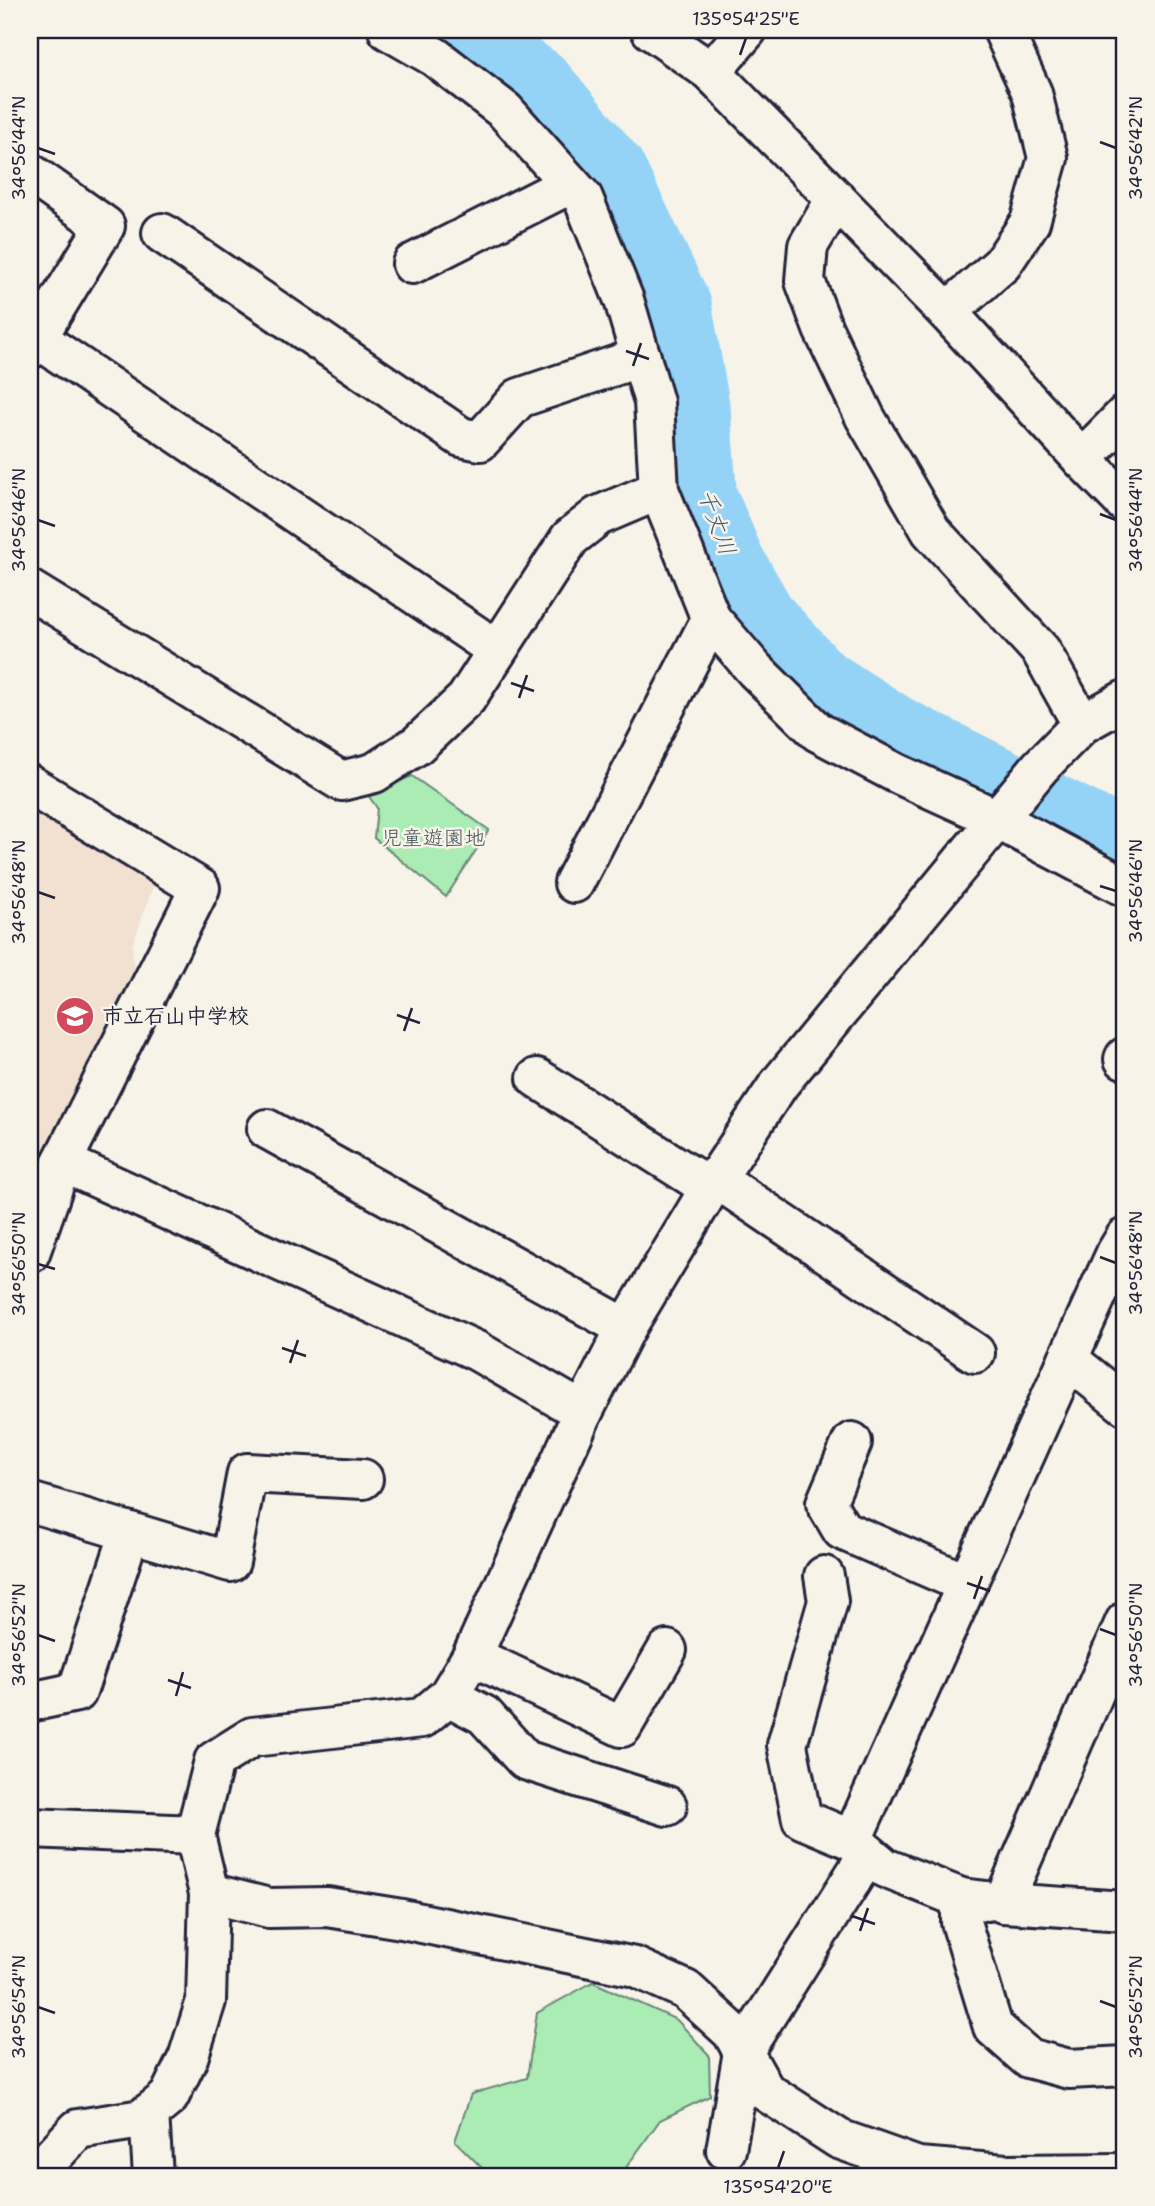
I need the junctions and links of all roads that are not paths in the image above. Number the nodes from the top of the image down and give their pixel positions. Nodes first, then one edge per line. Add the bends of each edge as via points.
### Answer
1 (388, 30) edge
2 (651, 30) edge
3 (747, 30) edge
4 (1003, 30) edge
5 (711, 72) junction
6 (30, 173) edge
7 (570, 184) junction
8 (836, 199) junction
9 (162, 233) dead end
10 (412, 264) dead end
11 (947, 312) junction
12 (33, 344) edge
13 (641, 357) junction
14 (1125, 415) edge
15 (1082, 459) junction
16 (659, 490) junction
17 (1125, 503) edge
18 (30, 590) edge
19 (711, 619) junction
20 (497, 650) junction
21 (1125, 701) edge
22 (1082, 724) junction
23 (30, 785) edge
24 (1004, 810) junction
25 (574, 883) dead end
26 (1125, 887) edge
27 (537, 1078) dead end
28 (267, 1129) dead end
29 (62, 1162) junction
30 (714, 1184) junction
31 (1125, 1238) edge
32 (30, 1253) edge
33 (626, 1328) junction
34 (975, 1353) dead end
35 (1069, 1359) junction
36 (1125, 1405) edge
37 (583, 1412) junction
38 (852, 1442) dead end
39 (363, 1479) dead end
40 (30, 1502) edge
41 (130, 1532) junction
42 (824, 1576) dead end
43 (967, 1584) junction
44 (1125, 1622) edge
45 (667, 1650) dead end
46 (472, 1656) junction
47 (448, 1696) junction
48 (30, 1702) edge
49 (667, 1806) dead end
50 (30, 1828) edge
51 (195, 1835) junction
52 (860, 1847) junction
53 (209, 1893) junction
54 (961, 1898) junction
55 (1003, 1903) junction
56 (1125, 1911) edge
57 (743, 2052) junction
58 (1125, 2066) edge
59 (149, 2113) junction
60 (726, 2150) dead end
61 (1125, 2173) edge
62 (34, 2176) edge
63 (153, 2176) edge

1 - 7 street via 435,58 505,111
2 - 5 street
3 - 5 street
4 - 11 street via 1032,93 1048,158 1030,222 1002,264
5 - 8 street
6 - 12 street via 105,226
7 - 10 street
7 - 13 street via 583,198 624,300
8 - 11 street
8 - 22 street via 808,246 805,281 864,417 931,531 1041,651
9 - 13 street via 461,438 480,441 519,398
11 - 15 street
12 - 20 street
13 - 16 street via 654,402
14 - 15 street
15 - 17 street
16 - 19 street
16 - 20 street via 598,516 570,538
18 - 20 street via 341,781 374,773 417,745 466,699
19 - 24 street via 818,732 896,773
19 - 25 street
21 - 22 street
22 - 24 street
23 - 29 street via 201,888
24 - 26 street
24 - 30 street via 779,1084
27 - 30 street
28 - 33 street
29 - 32 street
29 - 37 street via 477,1352
30 - 33 street
30 - 34 street
31 - 35 street
33 - 37 street
35 - 36 street
35 - 43 street
37 - 46 street
38 - 43 street via 826,1503 842,1530
39 - 41 street via 247,1473 230,1562
40 - 41 street
41 - 48 street via 77,1692
42 - 52 street via 828,1601 788,1745 802,1819
43 - 52 street
44 - 55 street
45 - 46 street via 622,1727
46 - 47 street
47 - 49 street via 484,1715 525,1760
47 - 51 street via 422,1717 252,1737 214,1761
50 - 51 street
51 - 53 street
52 - 54 street via 885,1868
52 - 57 street
53 - 57 street via 269,1908 327,1907 402,1919 635,1967 686,1990 732,2032
53 - 59 street via 206,2001 188,2059 169,2097
54 - 55 street
54 - 58 street via 961,1922 993,2027 1028,2058 1069,2069
55 - 56 street
57 - 60 street
57 - 61 street via 765,2091 839,2139 918,2167 1006,2174
59 - 62 street via 142,2119 78,2129
59 - 63 street

